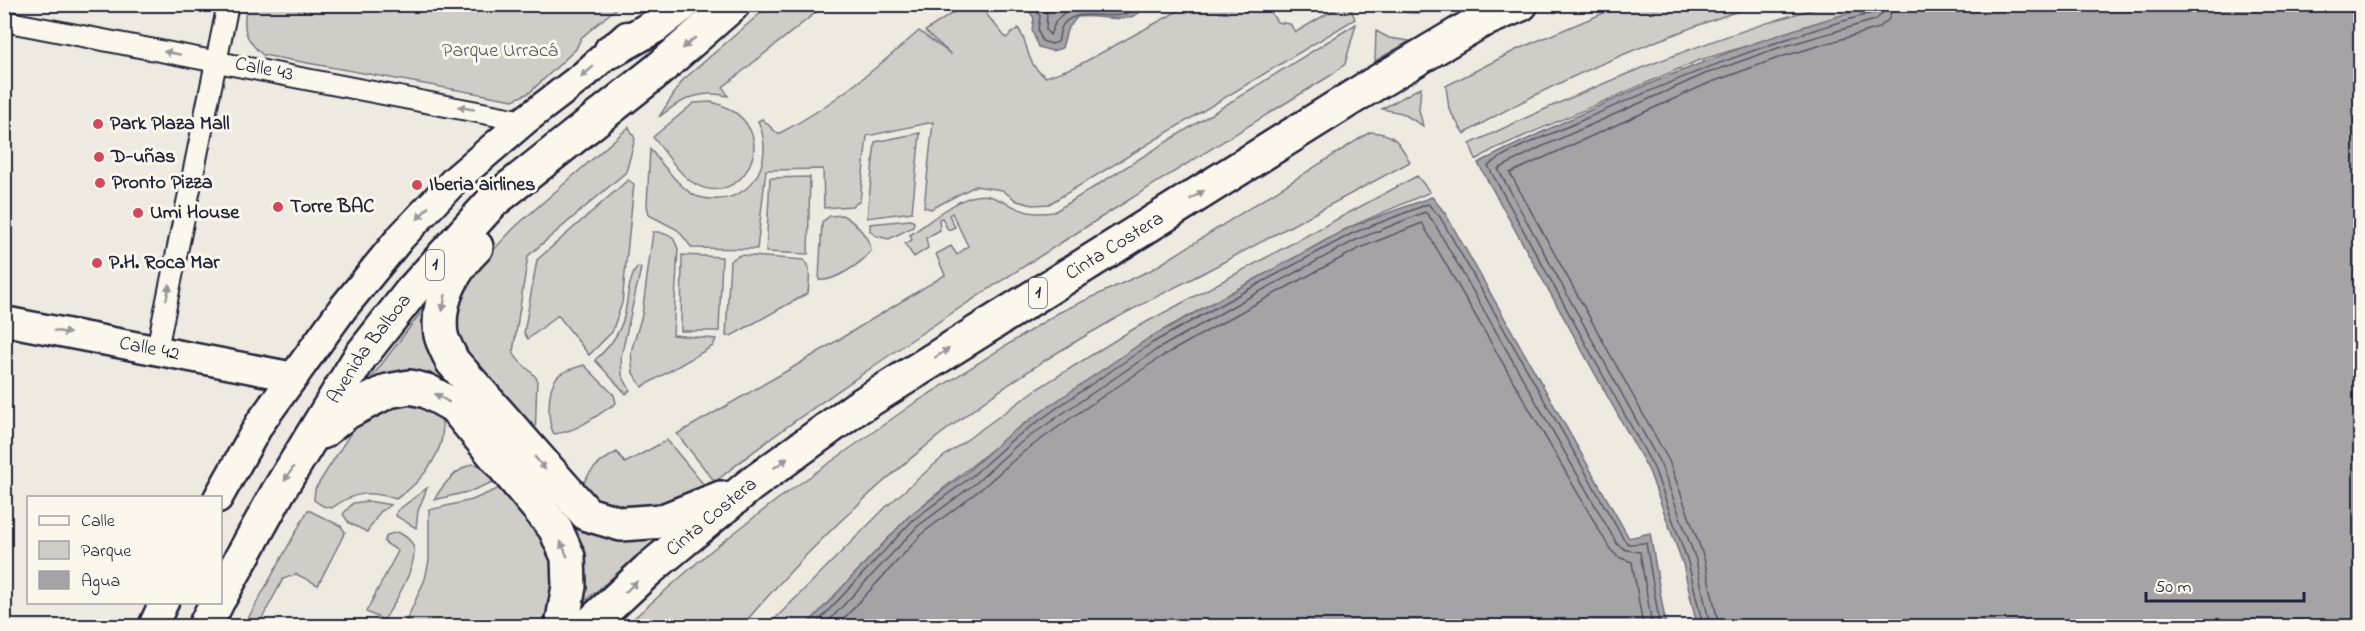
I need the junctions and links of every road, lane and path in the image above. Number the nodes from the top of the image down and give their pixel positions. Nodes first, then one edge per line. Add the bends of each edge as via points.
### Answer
1 (228, 4) edge
2 (661, 4) edge
3 (683, 4) edge
4 (733, 4) edge
5 (1521, 4) edge
6 (4, 21) edge
7 (610, 51) junction
8 (216, 61) junction
9 (524, 121) junction
10 (583, 128) junction
11 (4, 321) edge
12 (157, 349) junction
13 (294, 377) junction
14 (309, 443) junction
15 (749, 486) junction
16 (219, 496) edge
17 (222, 593) edge
18 (164, 604) edge
19 (216, 604) edge
20 (153, 627) edge
21 (205, 627) edge
22 (562, 627) edge
23 (588, 627) edge

1 - 8 street
2 - 7 main road, 1
3 - 7 highway via 655,27
4 -> 10 highway, Avenida Balboa / 1
15 -> 5 highway, Cinta Costera / 1 via 855,409 968,336 1400,69 1479,22
8 -> 6 street, Calle 43
7 -> 9 main road, 1
9 -> 8 street, Calle 43
12 -> 8 street
9 -> 13 main road, 1 via 455,180 401,237
10 - 14 highway, Avenida Balboa / 1 via 493,201 411,292 360,357
10 -> 15 highway via 554,170 465,258 447,288 441,336 452,361 587,514 621,525 663,520
11 -> 12 main road, Calle 42
12 - 13 main road, Calle 42
13 - 16 main road, 1 via 260,423
14 -> 17 highway, Avenida Balboa / 1
22 -> 14 highway via 569,586 568,557 555,528 454,406 440,396 410,387 388,391 347,412
23 -> 15 highway, Cinta Costera / 1 via 648,570
18 - 20 main road
19 - 21 highway

